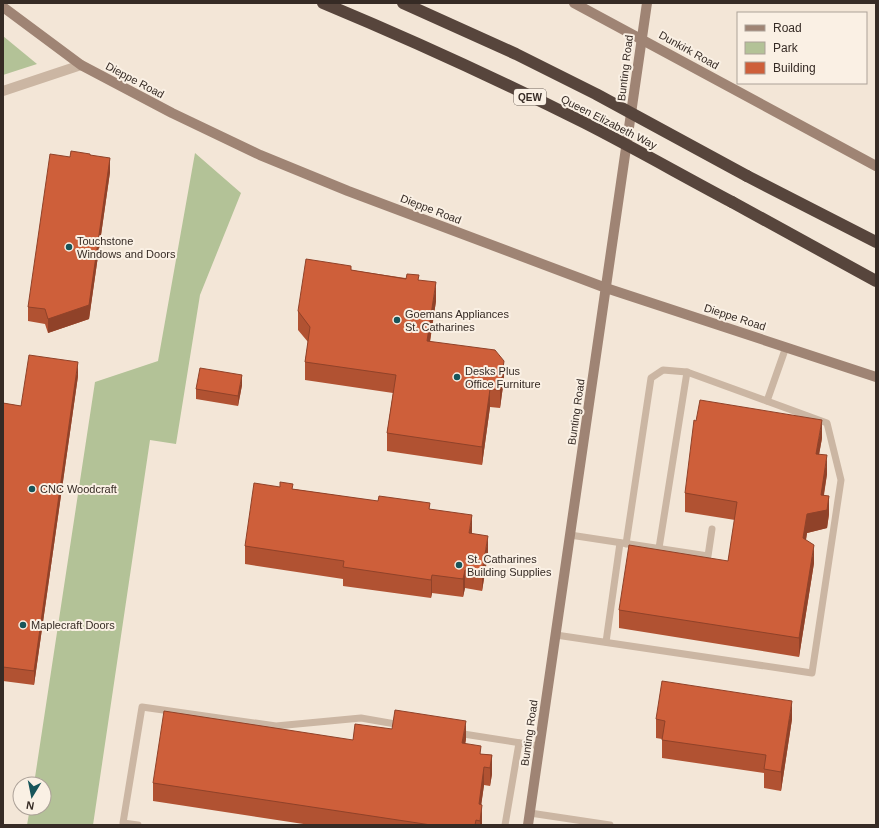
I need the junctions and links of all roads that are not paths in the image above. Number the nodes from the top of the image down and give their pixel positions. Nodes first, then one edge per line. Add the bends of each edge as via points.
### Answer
1 (323, 3) edge
2 (403, 3) edge
3 (574, 3) edge
4 (647, 3) edge
5 (3, 7) edge
6 (640, 38) junction
7 (81, 65) junction
8 (3, 90) edge
9 (876, 166) edge
10 (876, 242) edge
11 (876, 281) edge
12 (606, 288) junction
13 (786, 347) junction
14 (687, 372) junction
15 (876, 377) edge
16 (767, 401) junction
17 (712, 529) dead end
18 (570, 535) junction
19 (623, 543) junction
20 (659, 548) junction
21 (556, 634) junction
22 (606, 642) junction
23 (409, 726) edge
24 (448, 732) edge
25 (519, 743) junction
26 (540, 746) junction
27 (530, 813) junction
28 (568, 822) edge
29 (138, 825) edge
30 (505, 825) edge
31 (528, 825) edge
32 (610, 825) edge

1 - 11 highway, Queen Elizabeth Way / QEW, bridge via 426,47 586,124
2 - 10 highway, Queen Elizabeth Way, bridge via 516,54 596,94
3 - 6 street, Dunkirk Road
4 - 6 street, Bunting Road
5 - 7 street, Dieppe Road
6 - 9 street, Dunkirk Road
6 - 12 street, Bunting Road
7 - 8 street
7 - 12 street, Dieppe Road via 172,113 260,155
12 - 13 street, Dieppe Road
12 - 18 street, Bunting Road
13 - 15 street, Dieppe Road
13 - 16 lane
14 - 16 lane
14 - 19 lane via 663,370 651,378
14 - 20 lane
16 - 22 lane via 827,423 841,480 812,673
17 - 20 lane via 708,556
18 - 19 lane
18 - 21 street, Bunting Road
19 - 20 lane
19 - 22 lane
21 - 22 lane
21 - 26 street, Bunting Road
23 - 29 lane via 361,718 276,726 142,707 123,823
24 - 25 lane
25 - 26 lane
25 - 30 lane
26 - 27 street, Bunting Road
27 - 28 lane
27 - 31 street, Bunting Road
28 - 32 lane

